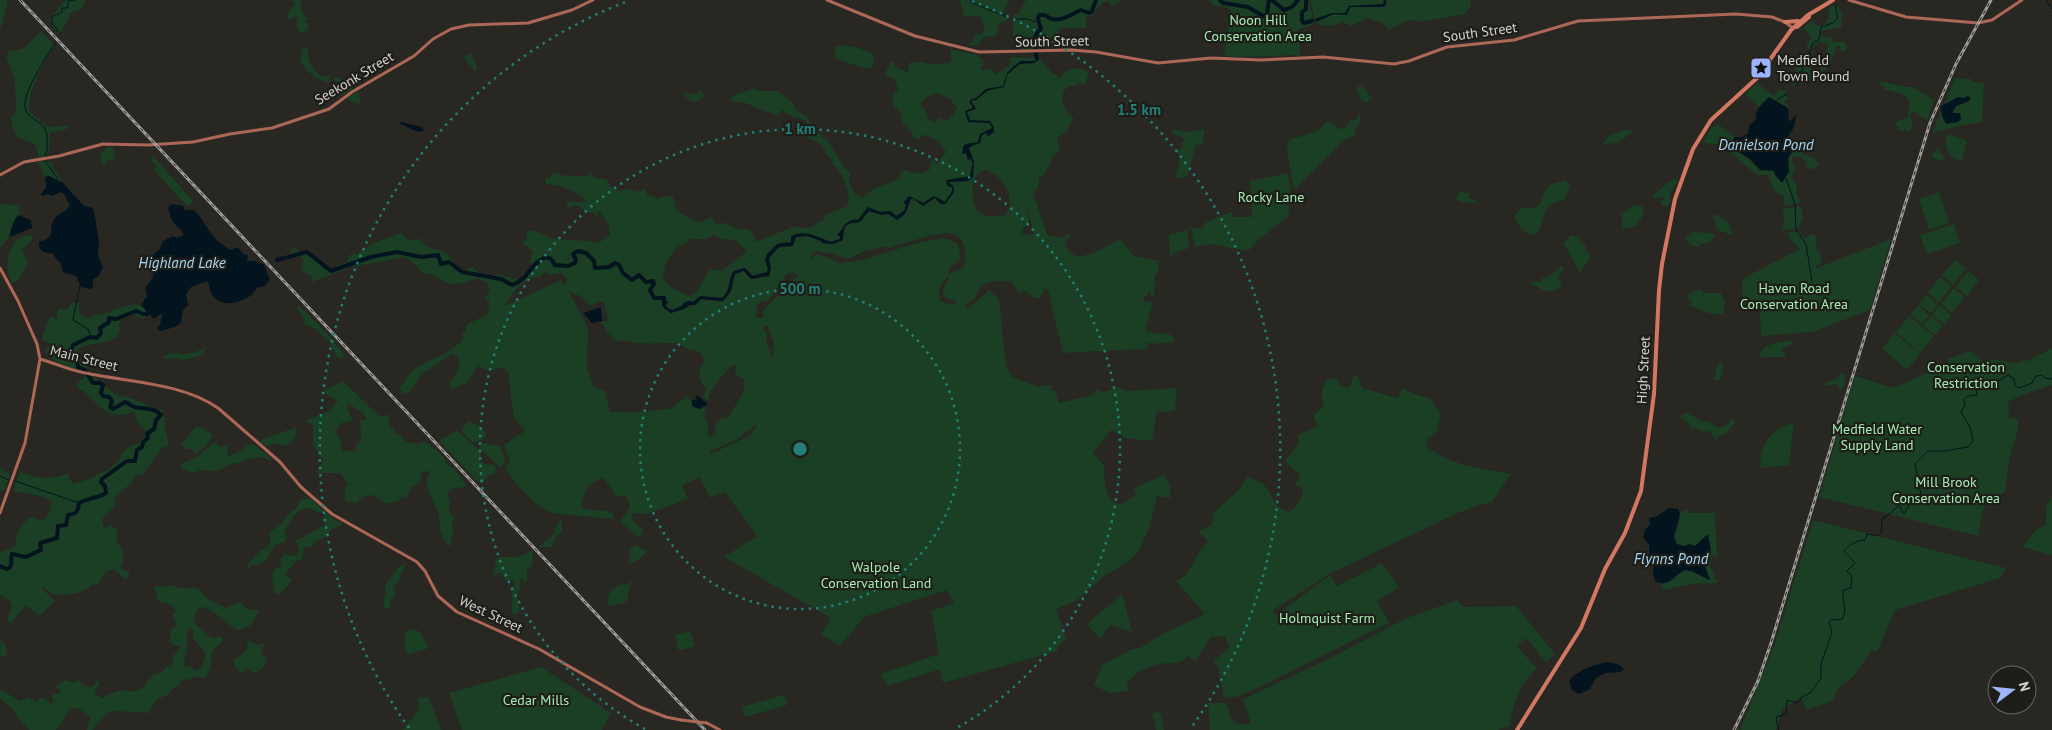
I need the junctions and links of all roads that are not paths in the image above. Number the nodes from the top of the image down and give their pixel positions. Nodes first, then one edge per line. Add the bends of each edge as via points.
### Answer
1 (593, 0) edge
2 (827, 0) edge
3 (1833, 0) edge
4 (1849, 0) edge
5 (2022, 0) edge
6 (1825, 5) junction
7 (1802, 19) junction
8 (1786, 22) junction
9 (1793, 28) junction
10 (0, 174) edge
11 (0, 268) edge
12 (40, 359) junction
13 (218, 408) joint
14 (0, 513) edge
15 (720, 730) edge
16 (1517, 730) edge

1 - 10 main road, Seekonk Street via 528,23 469,25 451,29 329,109 272,128 193,142 95,146 24,162
2 - 8 main road, South Street via 915,36 979,52 1082,50 1158,64 1211,58 1324,57 1394,64 1447,47 1514,40 1578,20 1736,14 1772,17
3 - 6 main road
4 - 5 main road via 1906,17 1978,23 1992,20
6 - 7 main road
6 - 9 main road
7 - 8 main road
7 - 9 main road
8 - 9 main road, South Street
9 - 16 main road, High Street via 1757,78 1711,120 1694,149 1675,199 1662,264 1654,394 1640,490 1625,533 1605,569 1581,628
11 - 12 main road, Main Street via 18,301
12 - 13 main road, Main Street via 84,372 191,394
12 - 14 main road via 25,443
13 - 15 main road, West Street, bridge via 280,462 301,487 332,514 417,562 426,571 438,596 457,612 524,642 640,707 666,718 707,723

